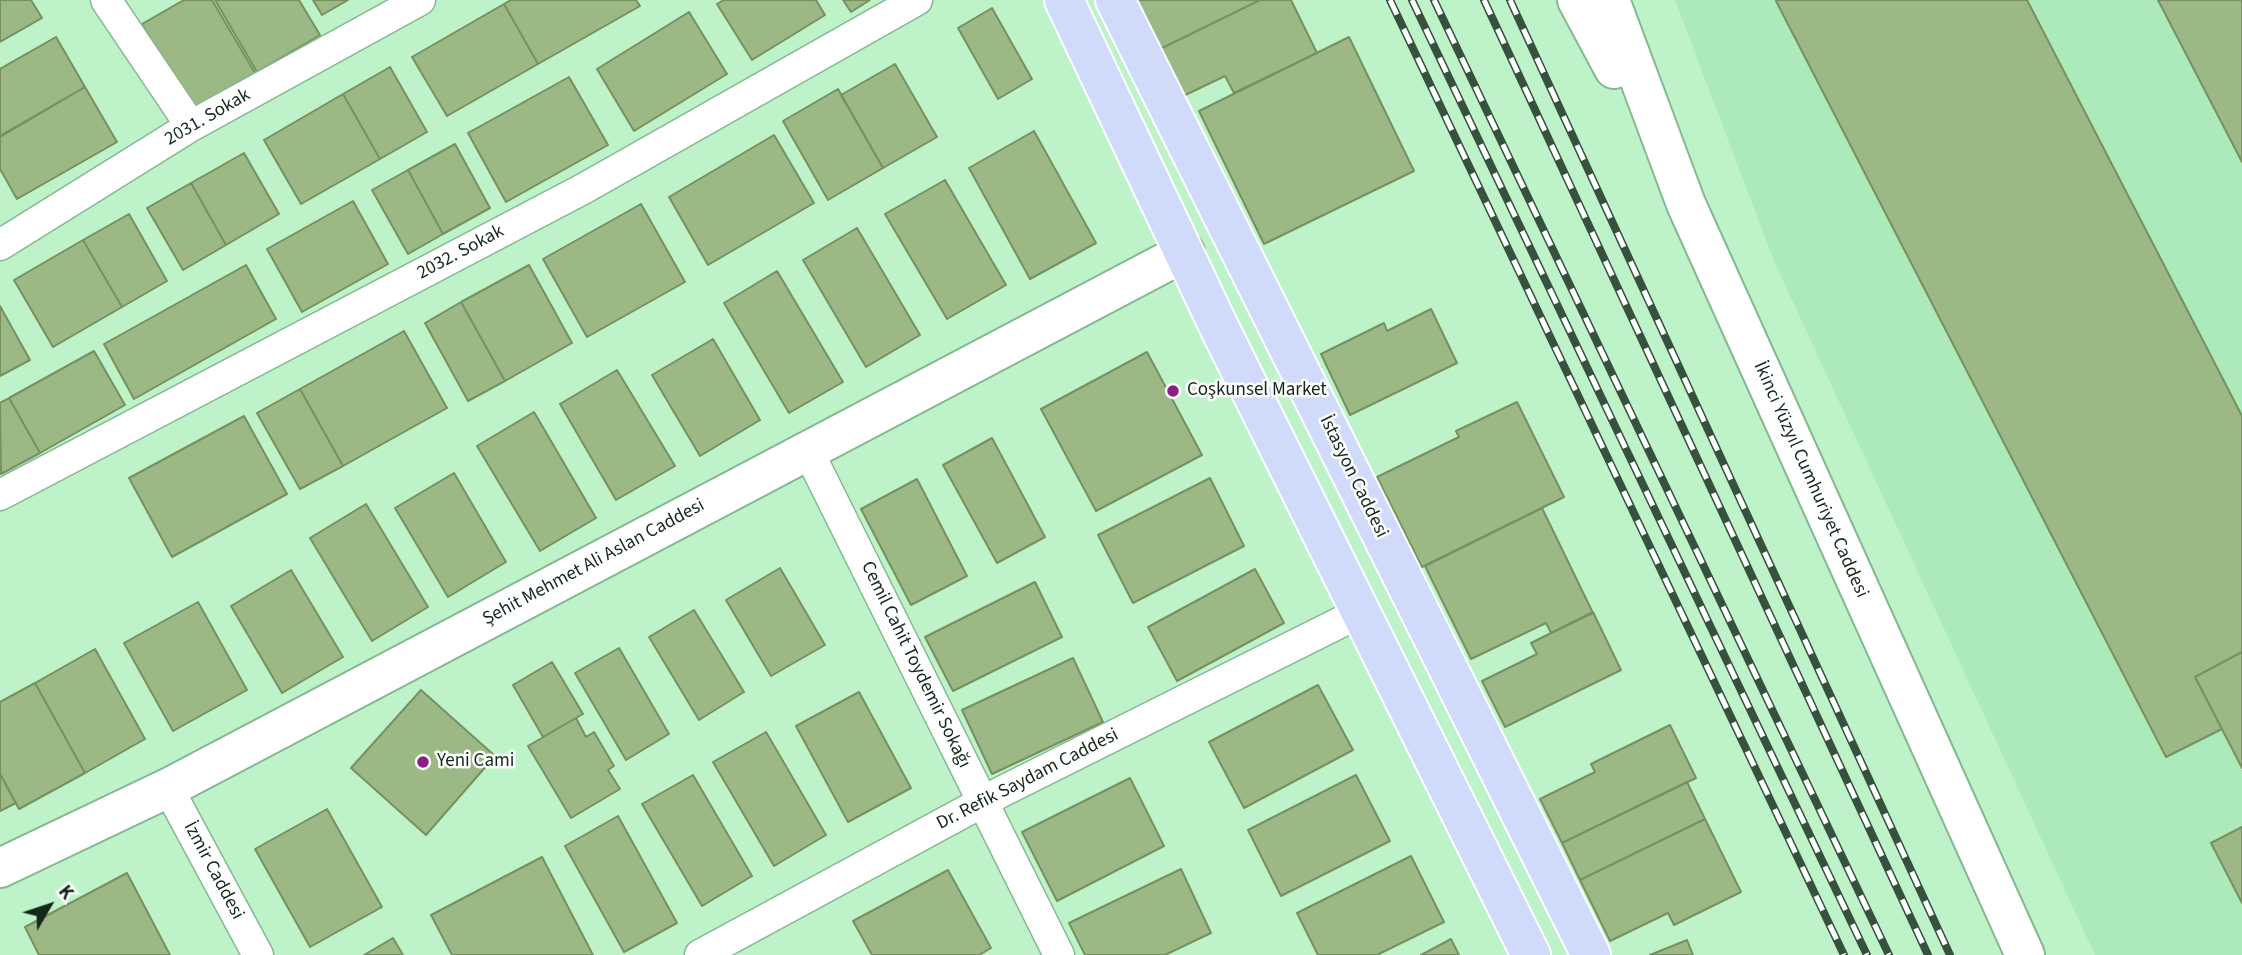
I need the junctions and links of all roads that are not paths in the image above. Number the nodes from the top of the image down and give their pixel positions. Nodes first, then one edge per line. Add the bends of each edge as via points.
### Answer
1 (106, 0) edge
2 (420, 0) edge
3 (917, 0) edge
4 (1064, 0) edge
5 (1115, 0) edge
6 (1577, 0) edge
7 (1610, 0) edge
8 (191, 126) junction
9 (1686, 204) junction
10 (0, 243) edge
11 (1185, 252) junction
12 (808, 451) junction
13 (0, 495) edge
14 (1361, 612) junction
15 (168, 788) junction
16 (983, 802) junction
17 (0, 869) edge
18 (258, 955) edge
19 (700, 955) edge
20 (1059, 955) edge
21 (1531, 955) edge
22 (1591, 955) edge
23 (2025, 955) edge

1 - 8 street
2 - 8 street, 2031. Sokak
3 - 13 street, 2032. Sokak via 583,189
4 - 11 main road
5 - 22 main road, İstasyon Caddesi
6 - 9 street
7 - 9 street, İkinci Yüzyıl Cumhuriyet Caddesi
8 - 10 street, 2031. Sokak
9 - 23 street, İkinci Yüzyıl Cumhuriyet Caddesi
11 - 12 street, Şehit Mehmet Ali Aslan Caddesi
11 - 14 main road
12 - 15 street, Şehit Mehmet Ali Aslan Caddesi
12 - 16 street, Cemil Cahit Toydemir Sokağı
14 - 16 street, Dr. Refik Saydam Caddesi
14 - 21 main road
15 - 17 street, Şehit Mehmet Ali Aslan Caddesi
15 - 18 street, İzmir Caddesi
16 - 19 street, Dr. Refik Saydam Caddesi
16 - 20 street, Cemil Cahit Toydemir Sokağı

